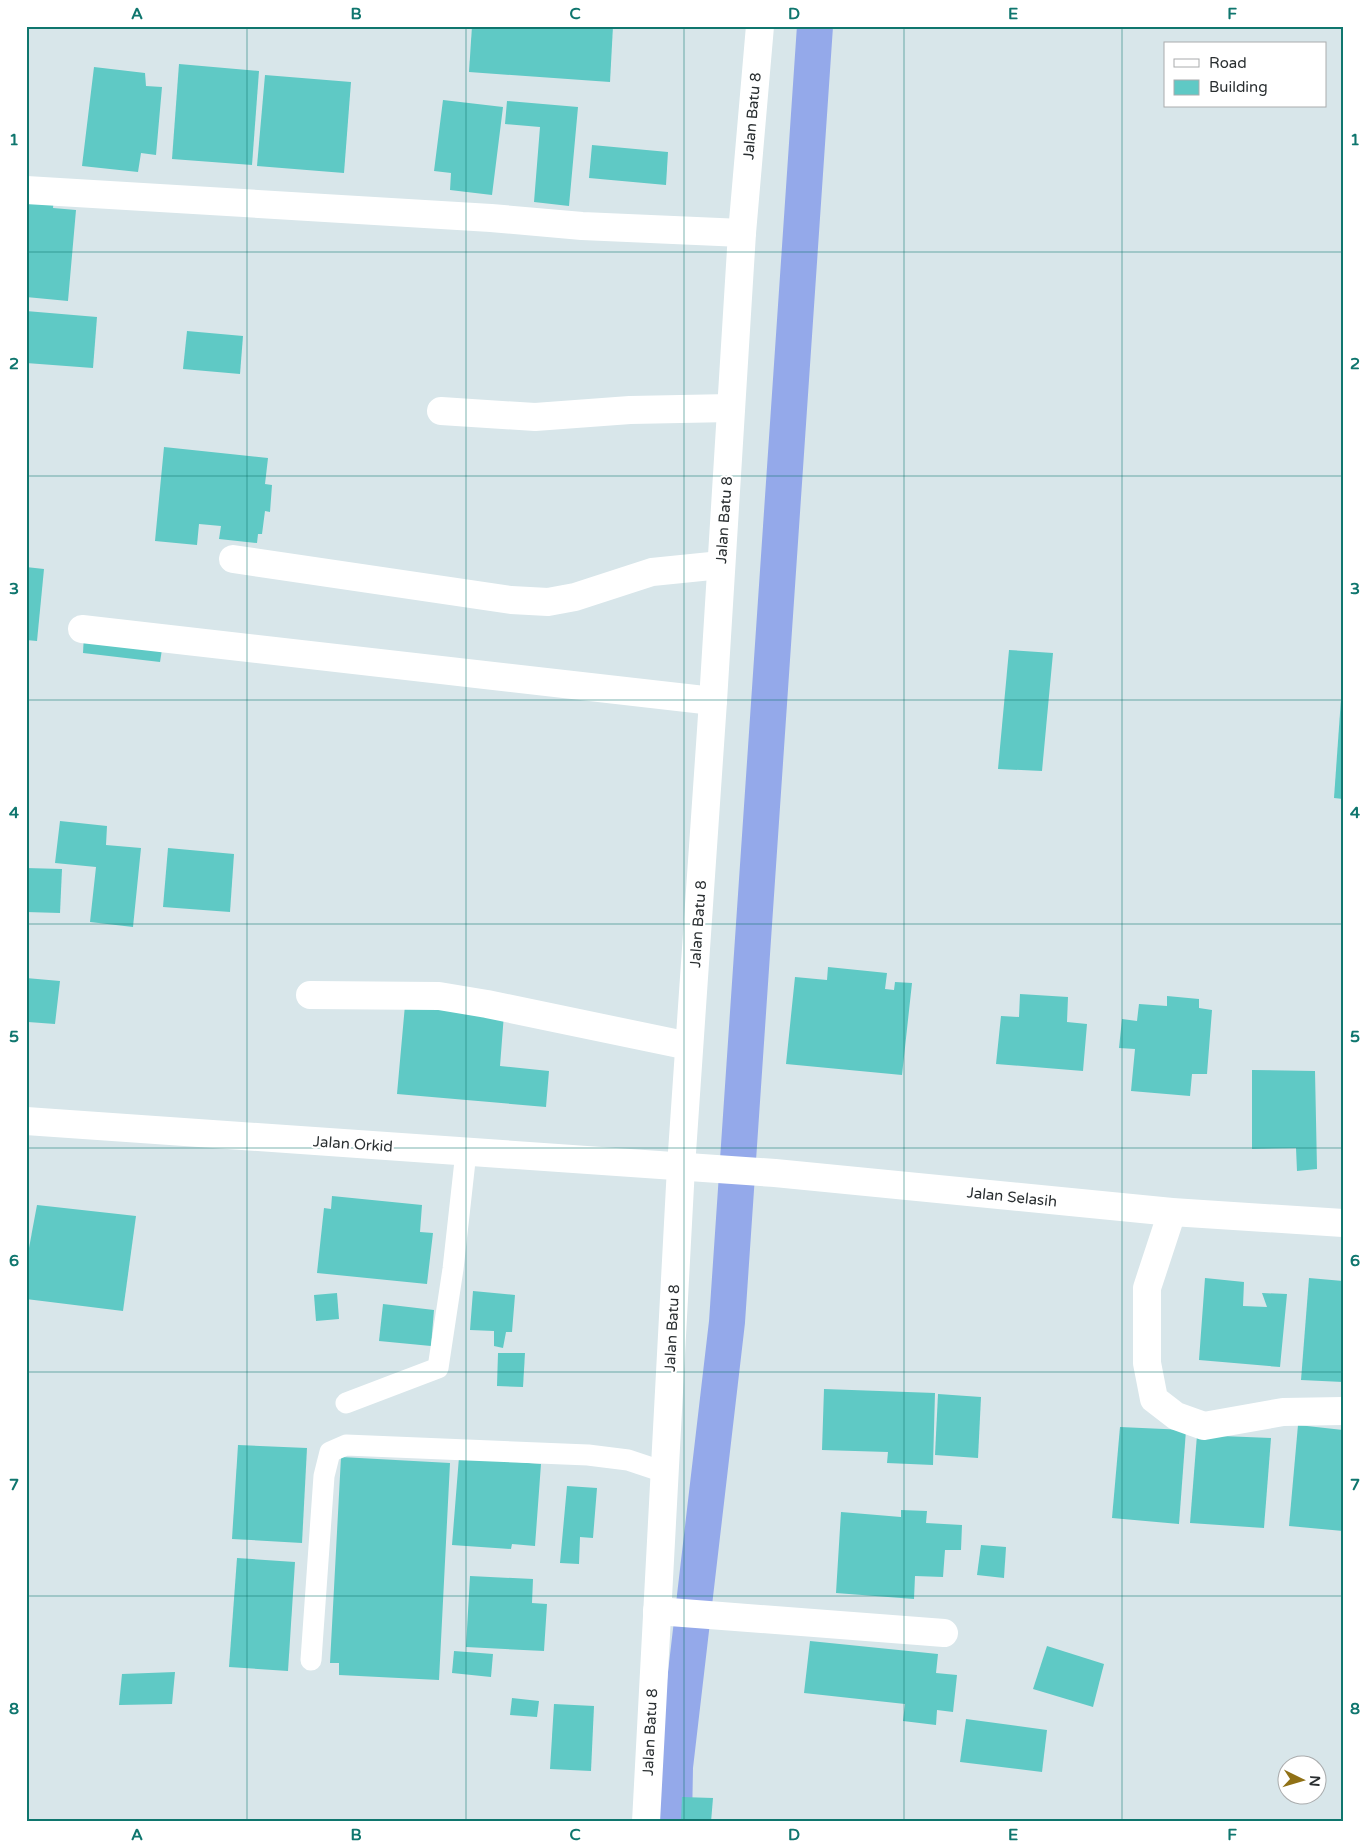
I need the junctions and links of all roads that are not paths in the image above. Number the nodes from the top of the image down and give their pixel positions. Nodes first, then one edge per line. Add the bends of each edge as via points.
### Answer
1 (760, 26) edge
2 (26, 190) edge
3 (742, 233) junction
4 (731, 408) junction
5 (441, 412) dead end
6 (233, 560) dead end
7 (721, 565) junction
8 (82, 629) dead end
9 (713, 701) junction
10 (310, 995) dead end
11 (690, 1046) junction
12 (26, 1121) edge
13 (466, 1152) junction
14 (680, 1167) junction
15 (1172, 1212) junction
16 (1343, 1223) edge
17 (346, 1403) dead end
18 (1343, 1411) edge
19 (664, 1472) junction
20 (657, 1611) junction
21 (944, 1632) dead end
22 (311, 1660) dead end
23 (646, 1822) edge

1 - 3 street, Jalan Batu 8
2 - 3 street via 582,226
3 - 4 street, Jalan Batu 8
4 - 5 street via 630,410 535,418
4 - 7 street, Jalan Batu 8
6 - 7 street via 511,600 548,602 575,597 652,572
7 - 9 street, Jalan Batu 8
8 - 9 street
9 - 11 street, Jalan Batu 8
10 - 11 street via 439,996
11 - 14 street, Jalan Batu 8
12 - 13 street, Jalan Orkid
13 - 14 street, Jalan Orkid
13 - 17 lane via 438,1368
14 - 15 street, Jalan Selasih via 775,1173
14 - 19 street, Jalan Batu 8
15 - 16 street, Jalan Selasih
15 - 18 street via 1147,1288 1147,1363 1154,1399 1176,1416 1204,1426 1283,1412
19 - 20 street, Jalan Batu 8
19 - 22 lane via 628,1460 588,1455 346,1445 330,1452 324,1476
20 - 21 street
20 - 23 street, Jalan Batu 8

